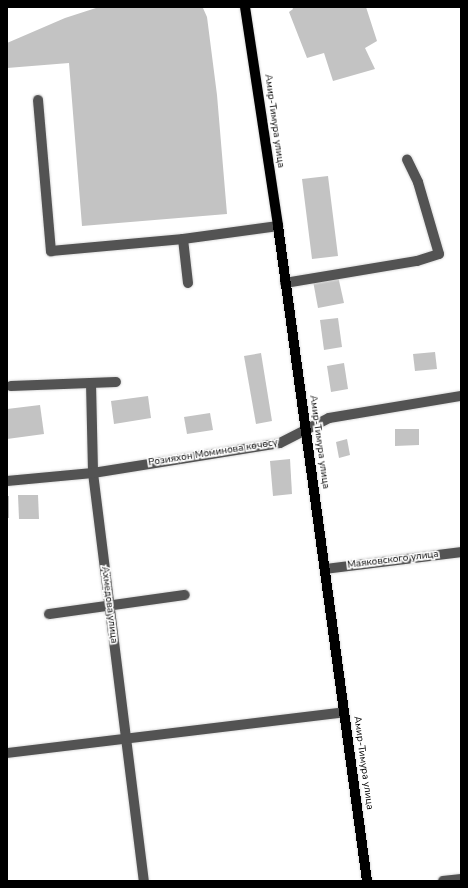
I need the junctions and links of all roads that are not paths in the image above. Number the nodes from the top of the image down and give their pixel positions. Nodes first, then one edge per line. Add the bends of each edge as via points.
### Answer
1 (245, 7) edge
2 (38, 100) dead end
3 (407, 159) dead end
4 (278, 226) junction
5 (183, 240) junction
6 (188, 283) dead end
7 (285, 283) junction
8 (116, 382) dead end
9 (92, 383) junction
10 (11, 386) dead end
11 (461, 396) edge
12 (305, 429) junction
13 (93, 473) junction
14 (7, 481) edge
15 (461, 552) edge
16 (325, 569) junction
17 (185, 595) dead end
18 (108, 604) junction
19 (49, 614) dead end
20 (344, 712) junction
21 (128, 737) junction
22 (7, 753) edge
23 (461, 879) edge
24 (144, 881) edge
25 (367, 881) edge
26 (443, 881) edge

1 - 4 main road, Амир-Тимура улица
2 - 5 street via 51,251
3 - 7 street via 418,182 439,254 417,261
4 - 5 street
4 - 7 main road, Амир-Тимура улица
5 - 6 street
7 - 12 main road, Амир-Тимура улица
8 - 9 street
9 - 10 street
9 - 13 street, Ахмедова улица
11 - 12 street, Розияхон Моминова көчөсү via 329,418
12 - 13 street, Розияхон Моминова көчөсү via 280,443
12 - 16 main road, Амир-Тимура улица
13 - 14 street, Розияхон Моминова көчөсү
13 - 18 street, Ахмедова улица
15 - 16 street, Маяковского улица
16 - 20 main road, Амир-Тимура улица
17 - 18 street
18 - 19 street
18 - 21 street, Ахмедова улица
20 - 21 street
20 - 25 main road, Амир-Тимура улица
21 - 22 street
21 - 24 street, Ахмедова улица
23 - 26 street

